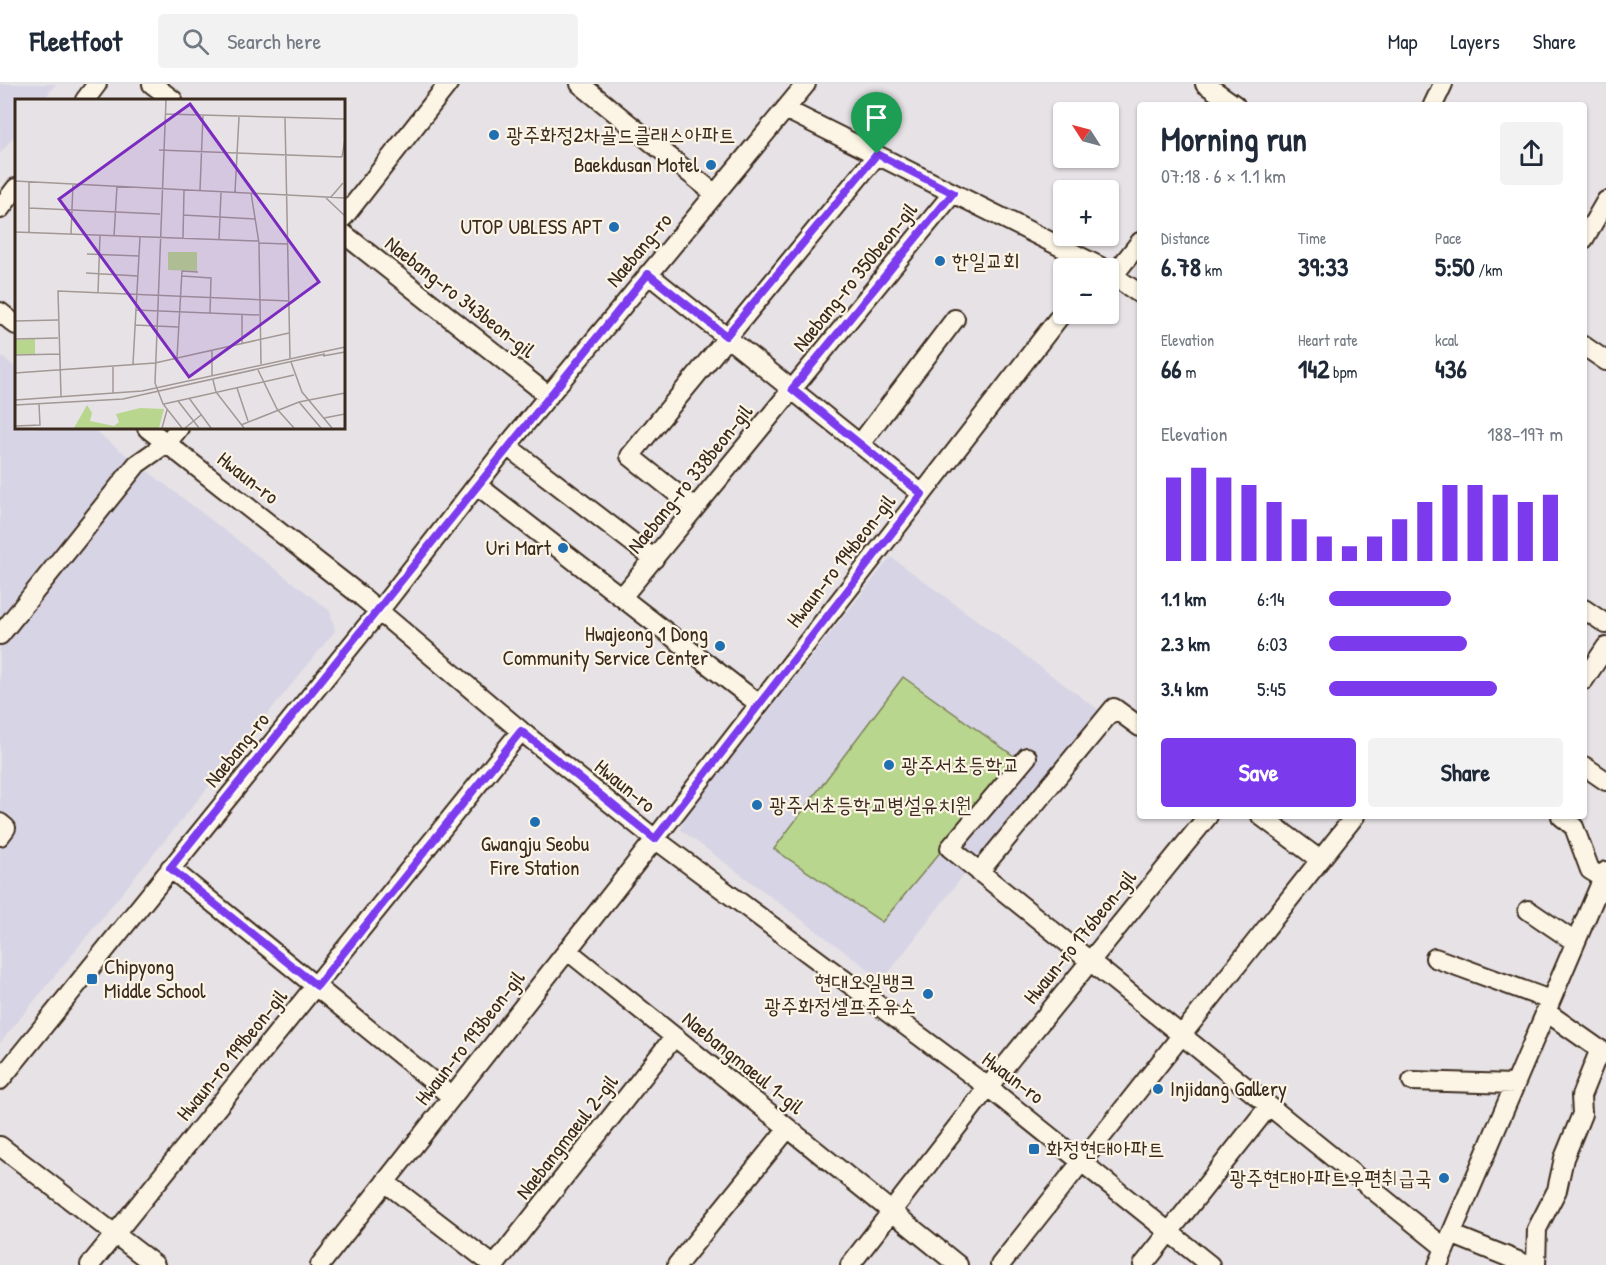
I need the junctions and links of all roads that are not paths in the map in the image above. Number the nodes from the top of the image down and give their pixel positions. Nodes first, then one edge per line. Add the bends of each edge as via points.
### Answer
1 (97, 84) edge
2 (152, 84) edge
3 (448, 84) edge
4 (580, 84) edge
5 (806, 84) edge
6 (1205, 84) edge
7 (1443, 84) edge
8 (85, 99) edge
9 (172, 99) edge
10 (1230, 102) edge
11 (1434, 102) edge
12 (785, 109) junction
13 (877, 154) junction
14 (15, 189) edge
15 (953, 193) junction
16 (715, 194) junction
17 (1606, 201) edge
18 (0, 209) edge
19 (345, 216) edge
20 (1587, 234) edge
21 (345, 235) edge
22 (1137, 244) edge
23 (1080, 258) edge
24 (1119, 258) edge
25 (648, 274) junction
26 (1119, 280) edge
27 (1137, 292) edge
28 (0, 312) edge
29 (955, 319) dead end
30 (15, 324) edge
31 (1054, 324) edge
32 (726, 336) junction
33 (1587, 348) edge
34 (1606, 362) edge
35 (792, 389) junction
36 (549, 396) junction
37 (148, 429) edge
38 (178, 429) edge
39 (167, 443) junction
40 (860, 444) junction
41 (507, 446) junction
42 (477, 485) junction
43 (922, 494) junction
44 (695, 508) junction
45 (654, 559) junction
46 (622, 597) junction
47 (379, 611) junction
48 (1587, 611) edge
49 (1606, 624) edge
50 (0, 634) edge
51 (1606, 647) edge
52 (1587, 676) edge
53 (759, 704) junction
54 (1137, 725) edge
55 (521, 731) junction
56 (1027, 757) dead end
57 (1587, 768) edge
58 (1606, 781) edge
59 (1206, 819) edge
60 (1265, 819) edge
61 (1352, 819) edge
62 (1565, 819) edge
63 (0, 823) edge
64 (0, 836) edge
65 (655, 839) junction
66 (1320, 860) junction
67 (170, 868) junction
68 (975, 869) junction
69 (1605, 874) edge
70 (1528, 910) dead end
71 (1575, 942) junction
72 (568, 951) junction
73 (1435, 958) dead end
74 (1089, 962) junction
75 (317, 986) junction
76 (1548, 1005) junction
77 (674, 1036) junction
78 (1182, 1036) junction
79 (1603, 1052) edge
80 (0, 1080) edge
81 (1412, 1081) dead end
82 (1514, 1084) junction
83 (988, 1087) junction
84 (452, 1097) junction
85 (1269, 1106) junction
86 (788, 1128) junction
87 (0, 1146) edge
88 (1082, 1159) junction
89 (386, 1182) junction
90 (891, 1211) junction
91 (1170, 1232) junction
92 (115, 1234) junction
93 (1445, 1249) edge
94 (90, 1265) edge
95 (155, 1265) edge
96 (320, 1265) edge
97 (494, 1265) edge
98 (677, 1265) edge
99 (850, 1265) edge
100 (958, 1265) edge
101 (1000, 1265) edge
102 (1143, 1265) edge
103 (1210, 1265) edge
104 (1528, 1265) edge
105 (1536, 1265) edge

1 - 8 street
2 - 9 street
3 - 19 street
4 - 16 street
5 - 12 street, Naebang-ro
6 - 10 street
7 - 11 street
12 - 13 street
12 - 16 street, Naebang-ro
13 - 15 street
13 - 32 street
14 - 18 street
15 - 23 street
15 - 35 street, Naebang-ro 350beon-gil
16 - 25 street, Naebang-ro
17 - 20 street
21 - 36 street, Naebang-ro 343beon-gil
22 - 24 street
25 - 32 street
25 - 36 street, Naebang-ro
26 - 27 street
28 - 30 street
29 - 40 street
31 - 43 street, Hwaun-ro 194beon-gil
32 - 35 street
32 - 44 street via 630,456
33 - 34 street
35 - 40 street
35 - 44 street, Naebang-ro 338beon-gil
36 - 41 street, Naebang-ro
37 - 39 street, Hwaun-ro
38 - 39 street
39 - 47 street, Hwaun-ro
39 - 50 street via 137,464
40 - 43 street
41 - 42 street, Naebang-ro
41 - 45 street
42 - 46 street
42 - 47 street, Naebang-ro
43 - 53 street, Hwaun-ro 194beon-gil
44 - 45 street, Naebang-ro 338beon-gil
45 - 46 street, Naebang-ro 338beon-gil
46 - 53 street
47 - 55 street, Hwaun-ro
47 - 67 street, Naebang-ro
48 - 49 street
51 - 52 street
53 - 65 street, Hwaun-ro 194beon-gil
54 - 68 street via 1114,708
55 - 65 street, Hwaun-ro
55 - 75 street, Hwaun-ro 199beon-gil
56 - 68 street via 950,848
57 - 58 street
59 - 74 street, Hwaun-ro 176beon-gil
60 - 66 street
61 - 66 street
62 - 69 street via 1574,827 1590,870
63 - 64 street via 6,828
65 - 72 street, Hwaun-ro 193beon-gil
65 - 83 street, Hwaun-ro
66 - 78 street
67 - 75 street
67 - 80 street, Naebang-ro
68 - 74 street
69 - 71 street
70 - 71 street
71 - 76 street
72 - 77 street, Naebangmaeul 1-gil
72 - 84 street, Hwaun-ro 193beon-gil
73 - 76 street
74 - 78 street
74 - 83 street, Hwaun-ro 176beon-gil
75 - 84 street
75 - 92 street, Hwaun-ro 199beon-gil
76 - 79 street
76 - 82 street
77 - 86 street, Naebangmaeul 1-gil
77 - 97 street, Naebangmaeul 2-gil
78 - 85 street
78 - 88 street
79 - 105 street via 1581,1096 1582,1114 1564,1158 1557,1190 1537,1229
81 - 82 street
82 - 93 street
83 - 88 street, Hwaun-ro
83 - 90 street, Hwaun-ro 176beon-gil
84 - 89 street, Hwaun-ro 193beon-gil
85 - 91 street
85 - 93 street
86 - 90 street, Naebangmaeul 1-gil
86 - 98 street
87 - 92 street
88 - 91 street, Hwaun-ro
88 - 101 street
89 - 96 street, Hwaun-ro 193beon-gil
89 - 97 street, Naebangmaeul 2-gil
90 - 99 street, Hwaun-ro 176beon-gil
90 - 100 street, Naebangmaeul 1-gil
91 - 102 street
91 - 103 street, Hwaun-ro
92 - 94 street, Hwaun-ro 199beon-gil
92 - 95 street
93 - 104 street

